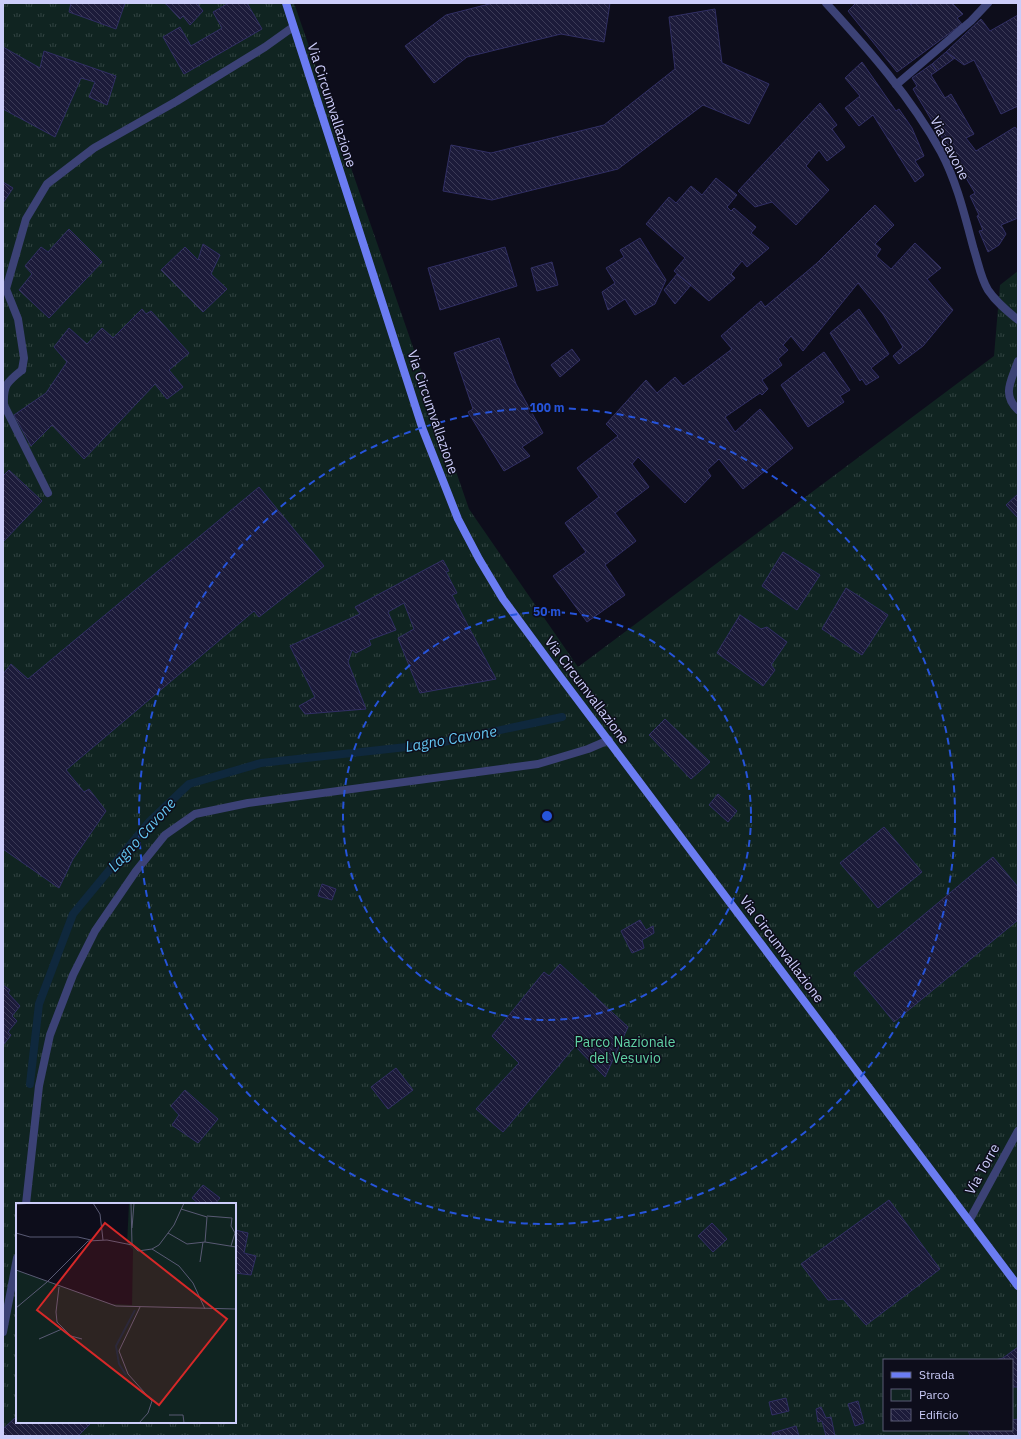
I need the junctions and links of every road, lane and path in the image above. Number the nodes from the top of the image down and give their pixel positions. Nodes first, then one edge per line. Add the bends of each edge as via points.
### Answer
1 (286, 3) edge
2 (826, 3) edge
3 (988, 3) edge
4 (293, 27) junction
5 (896, 85) junction
6 (4, 288) edge
7 (1018, 320) edge
8 (1018, 361) edge
9 (1018, 410) edge
10 (48, 493) dead end
11 (609, 740) junction
12 (1018, 1131) edge
13 (26, 1203) edge
14 (969, 1220) junction
15 (16, 1263) edge
16 (1018, 1286) edge
17 (3, 1332) edge

1 - 4 main road, Via Circumvallazione
2 - 5 street, Via Cavone
3 - 5 street via 971,21
4 - 6 street via 177,101 94,148 47,184 26,219
4 - 11 main road, Via Circumvallazione via 423,430 458,519 504,599
5 - 7 street, Via Cavone via 941,152 950,171 988,289
6 - 10 street via 18,319 24,358 22,370 8,382 3,393 4,405
8 - 9 street via 1008,389 1010,403
11 - 13 street via 538,764 241,805 196,814 165,835 136,871 96,931 73,975 50,1035 39,1086
11 - 14 main road, Via Circumvallazione
12 - 14 street, Via Torre
14 - 16 main road, Via Circumvallazione
15 - 17 street

